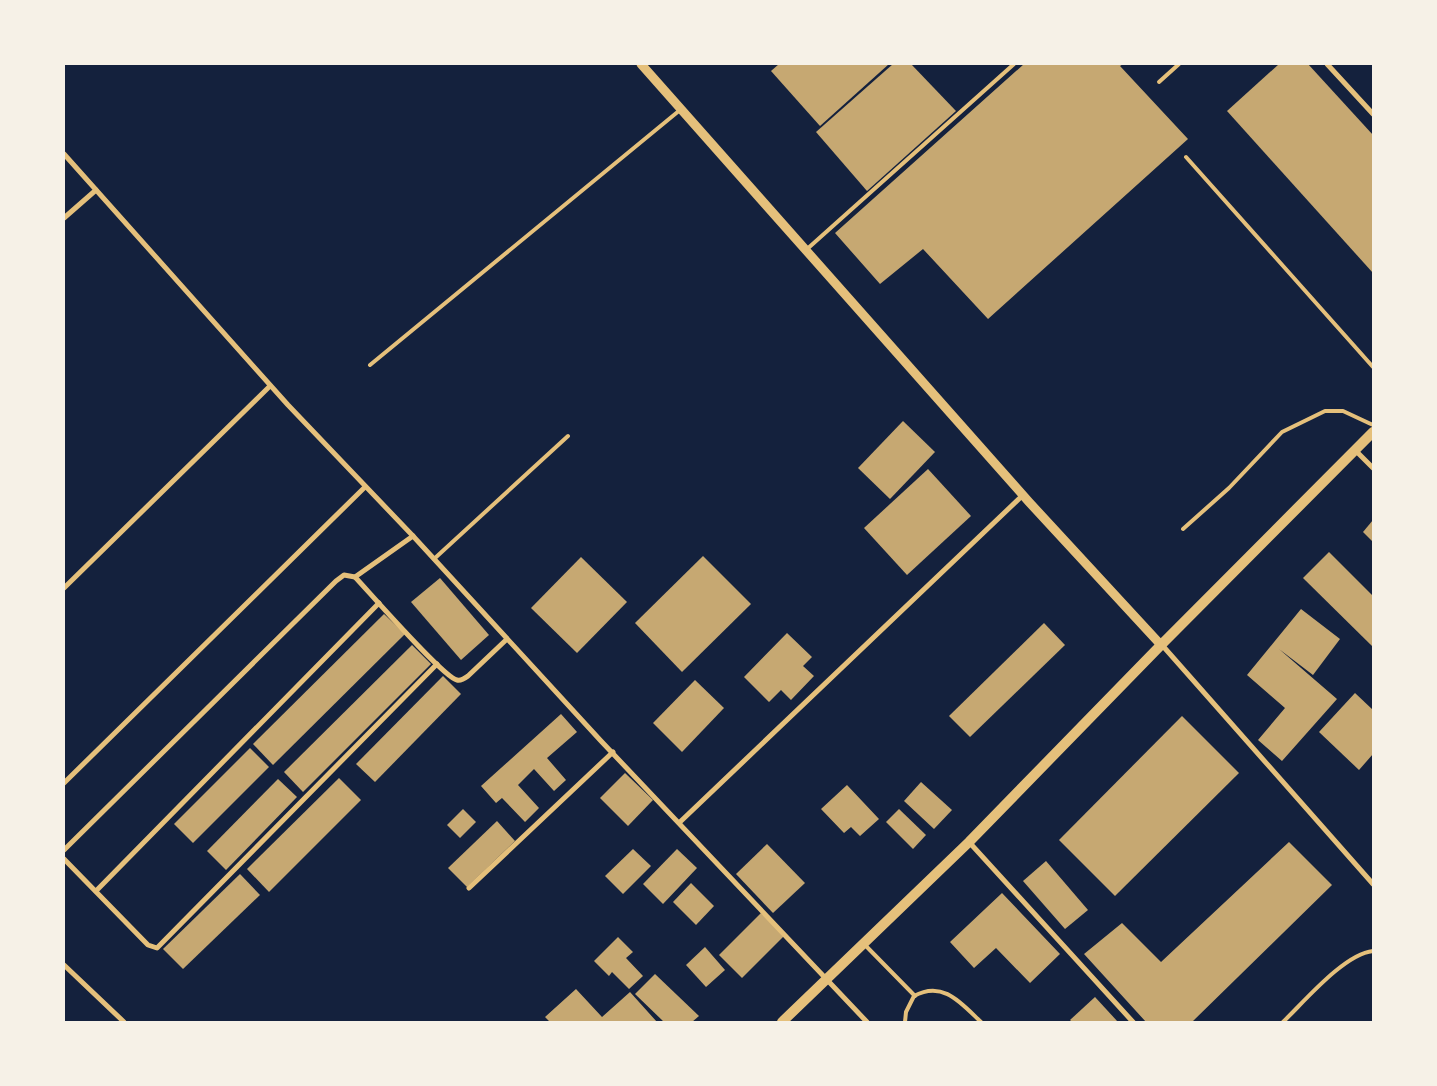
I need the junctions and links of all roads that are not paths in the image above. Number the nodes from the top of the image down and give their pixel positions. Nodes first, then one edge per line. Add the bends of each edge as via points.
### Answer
1 (1014, 64) edge
2 (1179, 64) edge
3 (1326, 64) edge
4 (644, 65) edge
5 (1159, 82) dead end
6 (682, 108) junction
7 (1373, 114) edge
8 (64, 154) edge
9 (1186, 157) dead end
10 (96, 190) junction
11 (64, 218) edge
12 (806, 250) junction
13 (370, 365) dead end
14 (1373, 367) edge
15 (270, 386) junction
16 (1373, 425) edge
17 (1373, 432) edge
18 (568, 436) dead end
19 (1356, 451) junction
20 (1373, 468) edge
21 (365, 487) junction
22 (1023, 495) junction
23 (1183, 528) dead end
24 (413, 536) junction
25 (434, 559) junction
26 (355, 577) junction
27 (64, 588) edge
28 (379, 603) junction
29 (507, 639) junction
30 (1161, 645) junction
31 (437, 664) junction
32 (612, 752) junction
33 (64, 783) edge
34 (680, 822) junction
35 (969, 842) junction
36 (64, 850) edge
37 (64, 859) edge
38 (1373, 884) edge
39 (469, 888) dead end
40 (96, 891) junction
41 (863, 943) junction
42 (1373, 951) edge
43 (64, 964) edge
44 (827, 978) junction
45 (915, 996) junction
46 (124, 1022) edge
47 (782, 1022) edge
48 (867, 1022) edge
49 (905, 1022) edge
50 (981, 1022) edge
51 (1133, 1022) edge
52 (1283, 1022) edge

1 - 12 lane
2 - 5 lane
3 - 7 street
4 - 6 street
6 - 12 street
6 - 13 lane
8 - 10 street
9 - 14 lane
10 - 11 street
10 - 15 street
12 - 22 street
15 - 21 street
15 - 27 street
16 - 23 lane via 1343,411 1325,411 1282,432 1229,488
17 - 19 main road
18 - 25 lane
19 - 20 street
19 - 30 main road
21 - 24 street
21 - 33 street
22 - 30 street
22 - 34 street
24 - 25 street
24 - 26 street
25 - 29 street
26 - 28 street
26 - 36 street via 344,575 336,581
28 - 31 street
28 - 40 street
29 - 31 street via 462,680 455,680
29 - 32 street
30 - 35 main road
30 - 38 street
31 - 40 street via 160,946 153,948 148,945
32 - 34 street
32 - 39 street
34 - 44 street
35 - 41 main road
35 - 51 street
37 - 40 street
41 - 44 main road
41 - 45 lane
42 - 52 lane via 1356,956 1339,969
43 - 46 street
44 - 47 main road
44 - 48 street
45 - 49 lane via 908,1007
45 - 50 lane via 938,990 949,993

